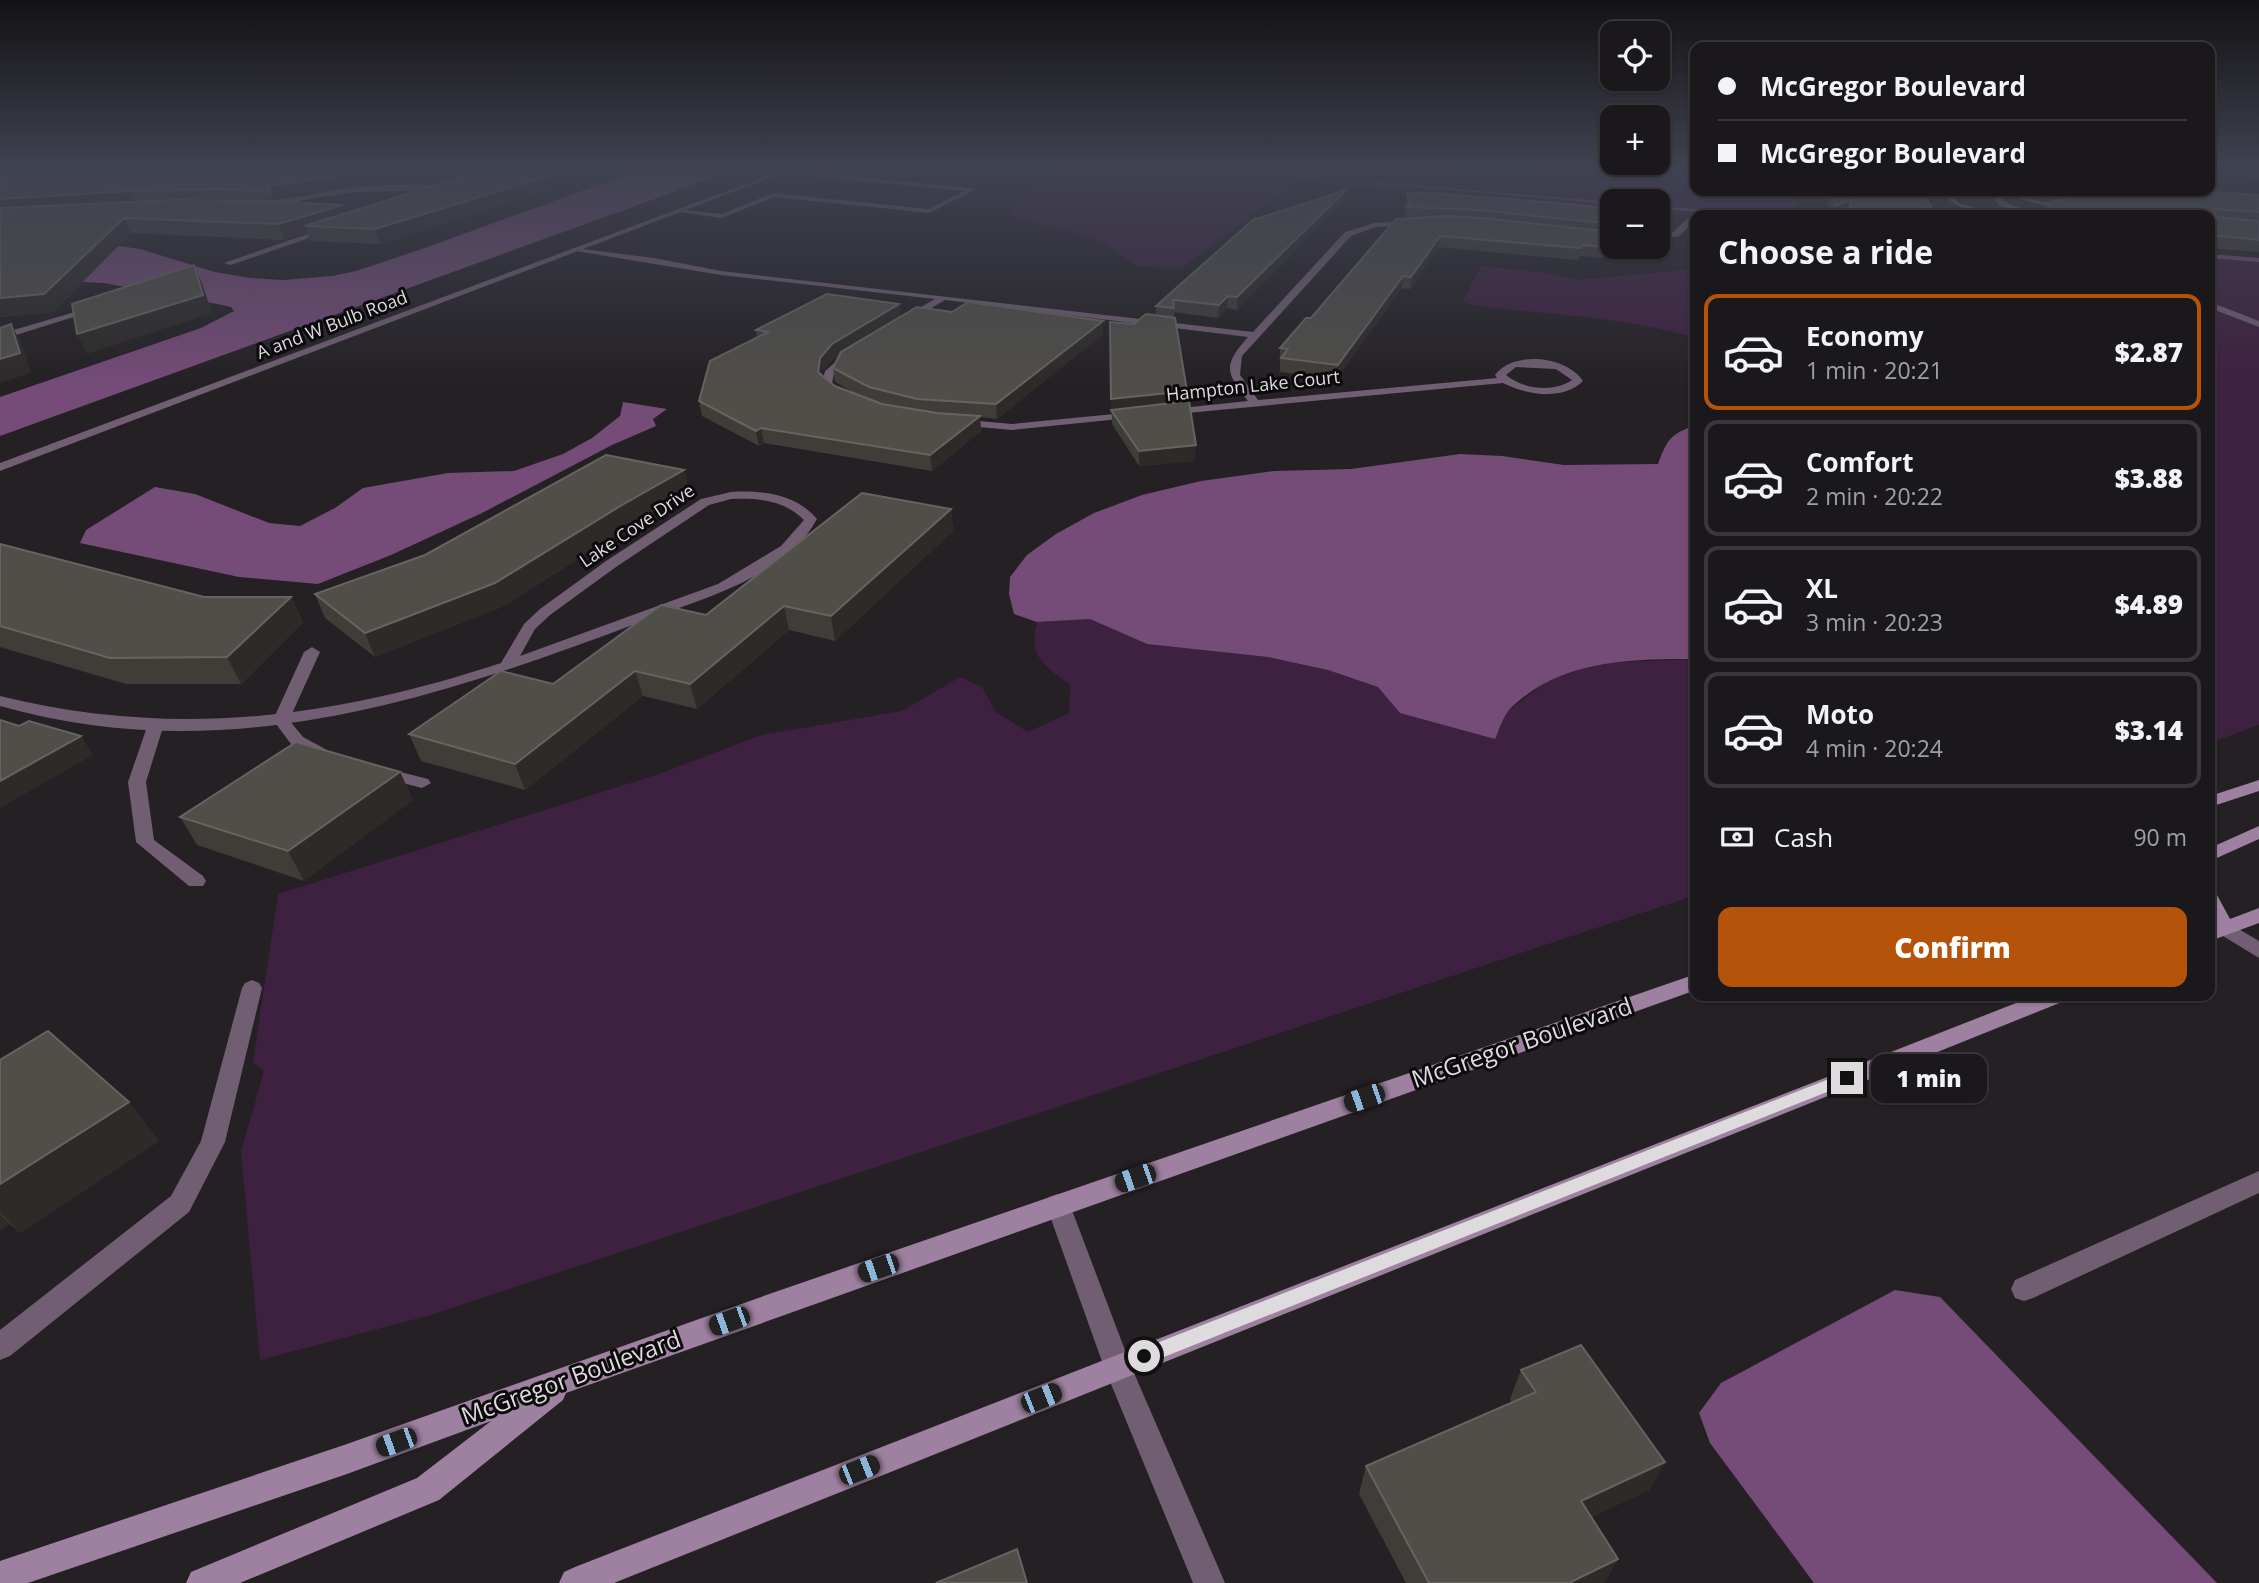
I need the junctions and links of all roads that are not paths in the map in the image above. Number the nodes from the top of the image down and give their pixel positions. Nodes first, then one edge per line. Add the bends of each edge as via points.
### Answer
1 (292, 242) edge
2 (595, 242) edge
3 (1341, 242) edge
4 (574, 250) junction
5 (228, 263) dead end
6 (943, 298) junction
7 (2215, 299) edge
8 (108, 304) edge
9 (2215, 307) edge
10 (2259, 313) edge
11 (43, 324) junction
12 (2259, 324) edge
13 (898, 325) edge
14 (0, 327) edge
15 (1255, 335) junction
16 (0, 337) edge
17 (864, 345) edge
18 (1504, 380) junction
19 (850, 402) edge
20 (1255, 403) junction
21 (938, 419) edge
22 (0, 467) edge
23 (312, 652) dead end
24 (509, 663) junction
25 (0, 701) edge
26 (281, 720) junction
27 (156, 724) junction
28 (333, 758) edge
29 (371, 769) edge
30 (422, 783) dead end
31 (2259, 785) edge
32 (2215, 800) edge
33 (2259, 832) edge
34 (2215, 853) edge
35 (196, 881) dead end
36 (2259, 915) edge
37 (2218, 931) edge
38 (2259, 951) edge
39 (1690, 984) edge
40 (252, 988) dead end
41 (2042, 1001) edge
42 (2259, 1182) edge
43 (1058, 1205) junction
44 (2024, 1289) dead end
45 (0, 1347) edge
46 (1118, 1367) junction
47 (564, 1381) junction
48 (0, 1577) edge
49 (202, 1583) edge
50 (575, 1583) edge
51 (1209, 1583) edge

1 - 5 street
2 - 4 street, A and W Bulb Road
3 - 15 street
4 - 6 street via 698,270
4 - 22 street, A and W Bulb Road
6 - 13 street
6 - 15 street
7 - 10 street
8 - 11 street
9 - 12 street
11 - 14 street
11 - 16 street
15 - 20 street via 1232,364 1233,374
17 - 19 street via 829,373 827,384
18 - 18 street, Hampton Lake Court via 1546,390 1568,388 1578,381 1563,369 1526,363 1506,367 1500,375
18 - 20 street, Hampton Lake Court
20 - 21 street, Hampton Lake Court via 1012,427
23 - 26 street
24 - 24 street, Lake Cove Drive via 723,587 788,545 811,519 790,504 764,497 737,494 705,502 545,612 528,627
24 - 26 street, Lake Cove Drive via 379,704
25 - 27 street, Lake Cove Drive via 92,721
26 - 27 street, Lake Cove Drive
26 - 28 street via 304,747
27 - 35 street via 137,782 145,842
29 - 30 street
31 - 32 main road
33 - 34 main road
36 - 37 main road
37 - 38 street
39 - 43 main road, McGregor Boulevard
40 - 45 street via 213,1142 180,1204
41 - 46 main road
42 - 44 street
43 - 46 street
43 - 47 main road, McGregor Boulevard
46 - 50 main road
46 - 51 street
47 - 48 main road, McGregor Boulevard
47 - 49 main road via 428,1489

